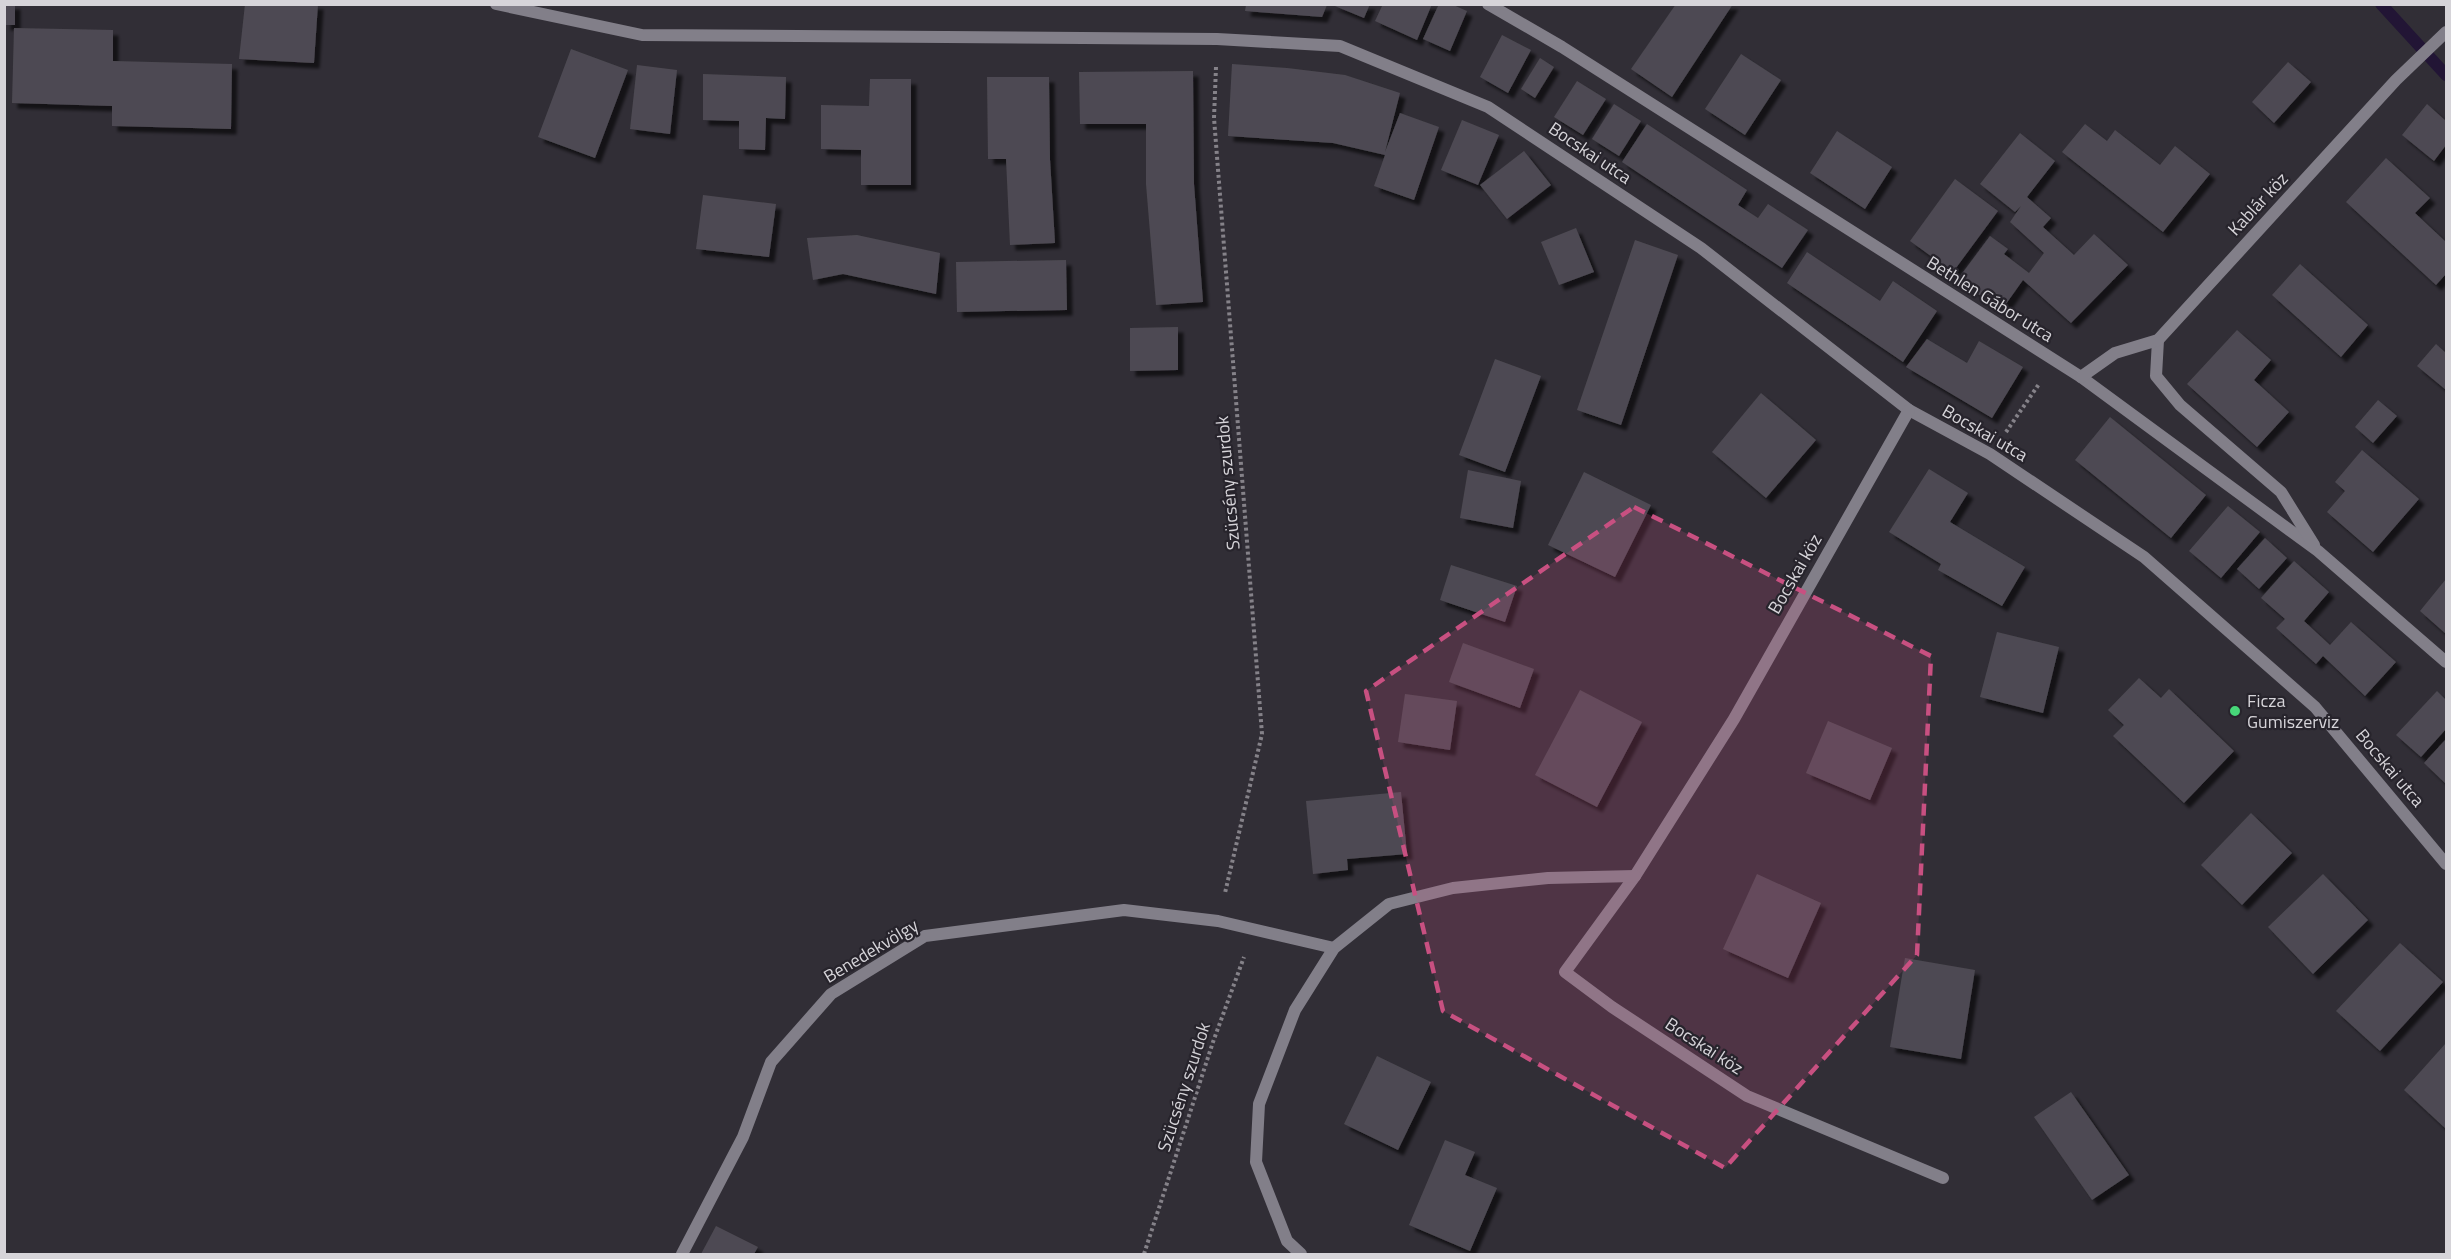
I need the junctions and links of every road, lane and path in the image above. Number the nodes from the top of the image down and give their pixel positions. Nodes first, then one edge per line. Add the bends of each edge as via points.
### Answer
1 (496, 4) edge
2 (1488, 4) edge
3 (2443, 35) edge
4 (1217, 39) junction
5 (2158, 340) junction
6 (2055, 361) junction
7 (2081, 377) junction
8 (1909, 410) junction
9 (1990, 454) junction
10 (2318, 551) junction
11 (2446, 662) edge
12 (2446, 864) edge
13 (1635, 876) junction
14 (1218, 921) junction
15 (1254, 929) junction
16 (1334, 948) junction
17 (1943, 1178) dead end
18 (682, 1254) edge
19 (1144, 1254) edge
20 (1301, 1254) edge

1 - 4 street, Bocskai utca via 642,35
2 - 6 street, Bethlen Gábor utca via 1562,47
3 - 5 street, Kablár köz via 2396,80
4 - 8 street, Bocskai utca via 1340,46 1488,107 1701,248
4 - 14 path, Szücsény szurdok via 1214,118 1262,734
5 - 7 street via 2115,353
5 - 10 street via 2156,376 2180,405 2281,492
6 - 7 street, Bethlen Gábor utca
6 - 9 path
7 - 10 street, Bethlen Gábor utca
8 - 9 street, Bocskai utca
8 - 13 street, Bocskai köz via 1734,719
9 - 12 street, Bocskai utca via 2144,557 2306,699
10 - 11 street, Bethlen Gábor utca
13 - 16 street via 1536,879 1453,888 1389,904
13 - 17 street, Bocskai köz via 1565,972 1612,1008 1747,1095
14 - 15 street, Benedekvölgy
14 - 18 street, Benedekvölgy via 1124,910 925,936 906,947 831,994 771,1062 743,1137
15 - 16 street, Benedekvölgy
15 - 19 path, Szücsény szurdok
16 - 20 street via 1295,1010 1259,1104 1256,1162 1287,1241

